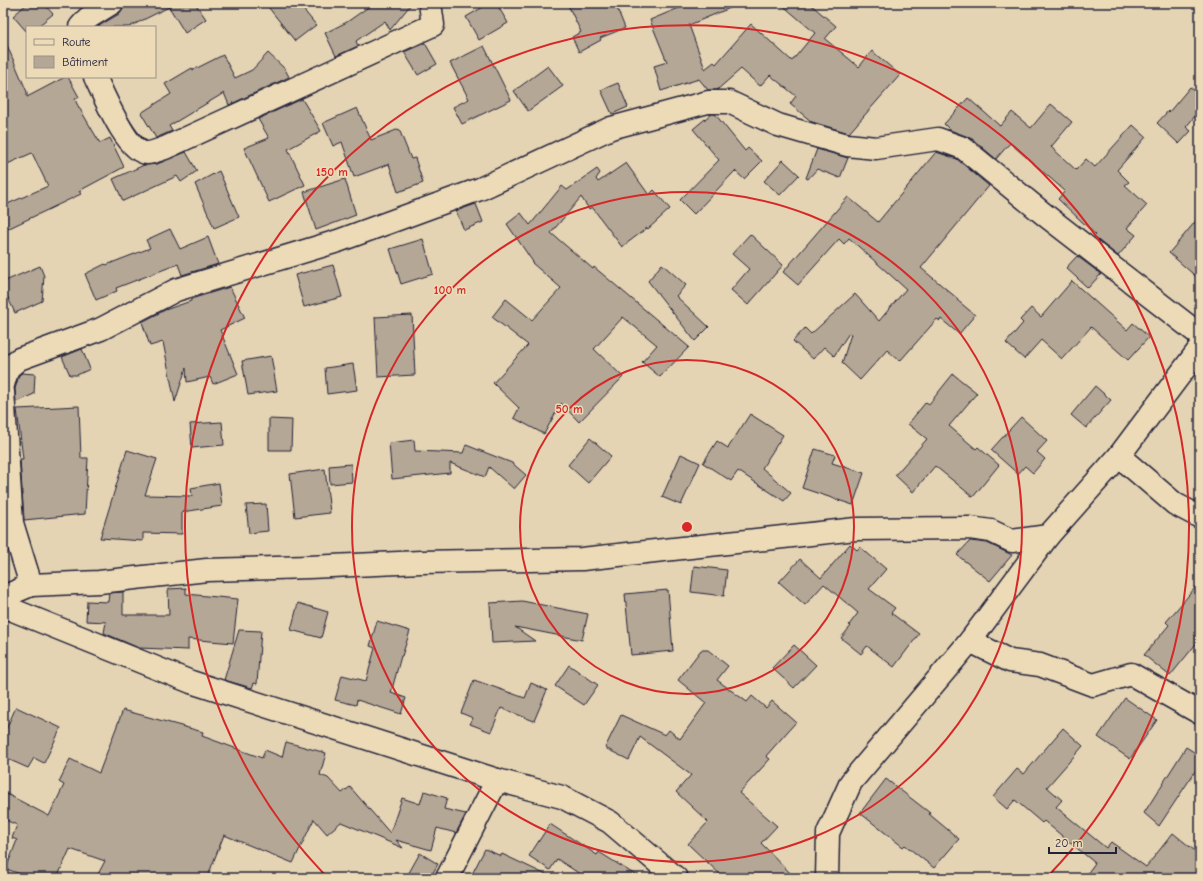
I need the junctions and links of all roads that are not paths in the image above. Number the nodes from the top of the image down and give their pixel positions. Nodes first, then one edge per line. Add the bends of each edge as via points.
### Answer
1 (112, 3) edge
2 (430, 3) edge
3 (81, 26) edge
4 (96, 78) edge
5 (1200, 335) edge
6 (1200, 348) edge
7 (3, 385) edge
8 (3, 392) edge
9 (1119, 456) junction
10 (1200, 517) edge
11 (1048, 536) junction
12 (31, 585) junction
13 (3, 596) edge
14 (3, 606) edge
15 (970, 641) junction
16 (1200, 713) edge
17 (497, 780) junction
18 (447, 878) edge
19 (676, 878) edge
20 (827, 878) edge

1 - 3 street via 88,18
2 - 4 street via 433,25 165,148 146,153 136,150 120,127
5 - 7 street via 963,148 938,139 876,148 847,145 778,125 729,102 708,102 611,128 480,189 338,241 176,290 101,329 19,359 8,368
6 - 9 street
8 - 12 street via 12,523
9 - 10 street via 1175,504
9 - 11 street
11 - 12 street via 1012,541 991,531 970,528 856,529 582,559 207,570 99,582
11 - 15 street
12 - 13 street
14 - 17 street via 191,682
15 - 16 street via 1010,661 1040,665 1093,685 1131,674
15 - 20 street via 851,782 828,834
17 - 18 street
17 - 19 street via 562,797 603,818

